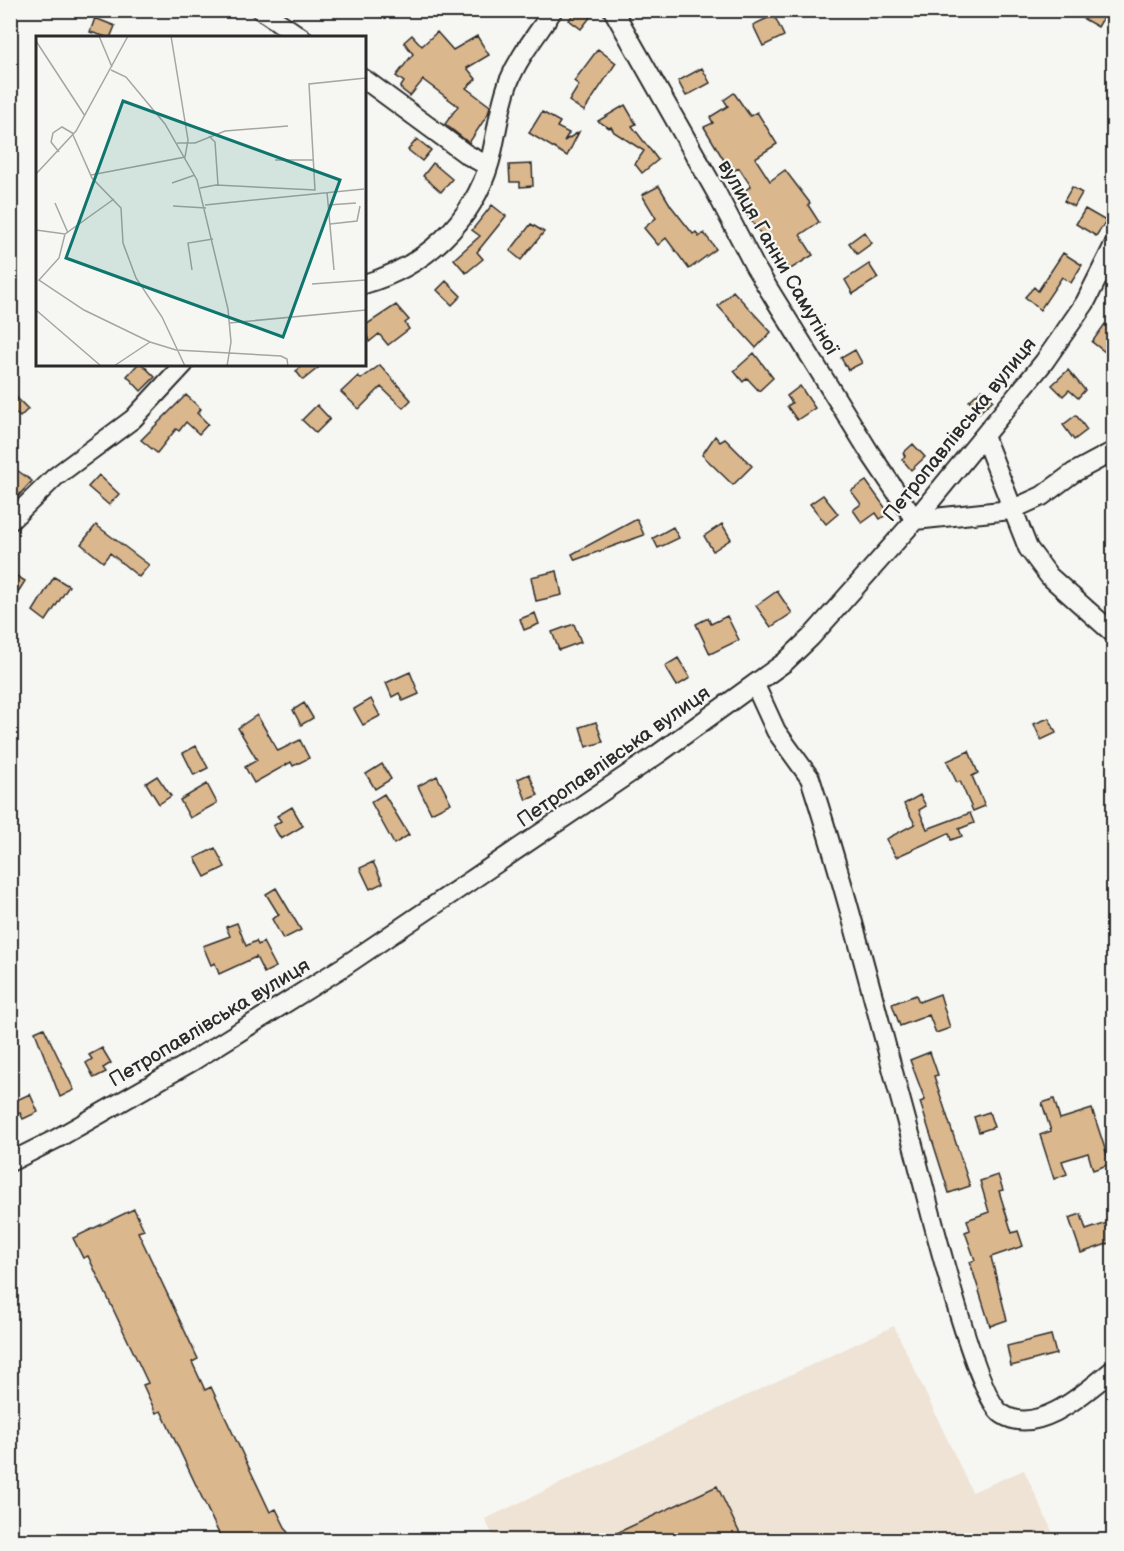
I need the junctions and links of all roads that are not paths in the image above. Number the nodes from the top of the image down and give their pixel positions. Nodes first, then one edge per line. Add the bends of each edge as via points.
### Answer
1 (261, 10) edge
2 (553, 10) edge
3 (613, 10) edge
4 (299, 36) edge
5 (366, 80) edge
6 (488, 166) junction
7 (1113, 245) edge
8 (366, 283) edge
9 (182, 366) edge
10 (984, 436) junction
11 (1113, 451) edge
12 (1011, 510) junction
13 (10, 520) edge
14 (915, 520) junction
15 (1113, 634) edge
16 (755, 685) junction
17 (10, 1162) edge
18 (1113, 1369) edge

1 - 4 street
2 - 6 street via 510,80 496,120
3 - 14 street, вулиця Ганни Самутіної via 760,276
5 - 6 street
6 - 8 street via 468,208 446,236 409,267
7 - 10 street, Петропавлівська вулиця via 1069,328
9 - 13 street via 134,419 55,477
10 - 12 street
10 - 14 street, Петропавлівська вулиця
11 - 12 street via 1042,496
12 - 14 street
12 - 15 street via 1038,563
14 - 16 street, Петропавлівська вулиця via 811,637
16 - 17 street, Петропавлівська вулиця via 343,967 191,1062
16 - 18 street via 776,731 807,770 812,785 942,1253 993,1405 1011,1418 1045,1415 1078,1400

